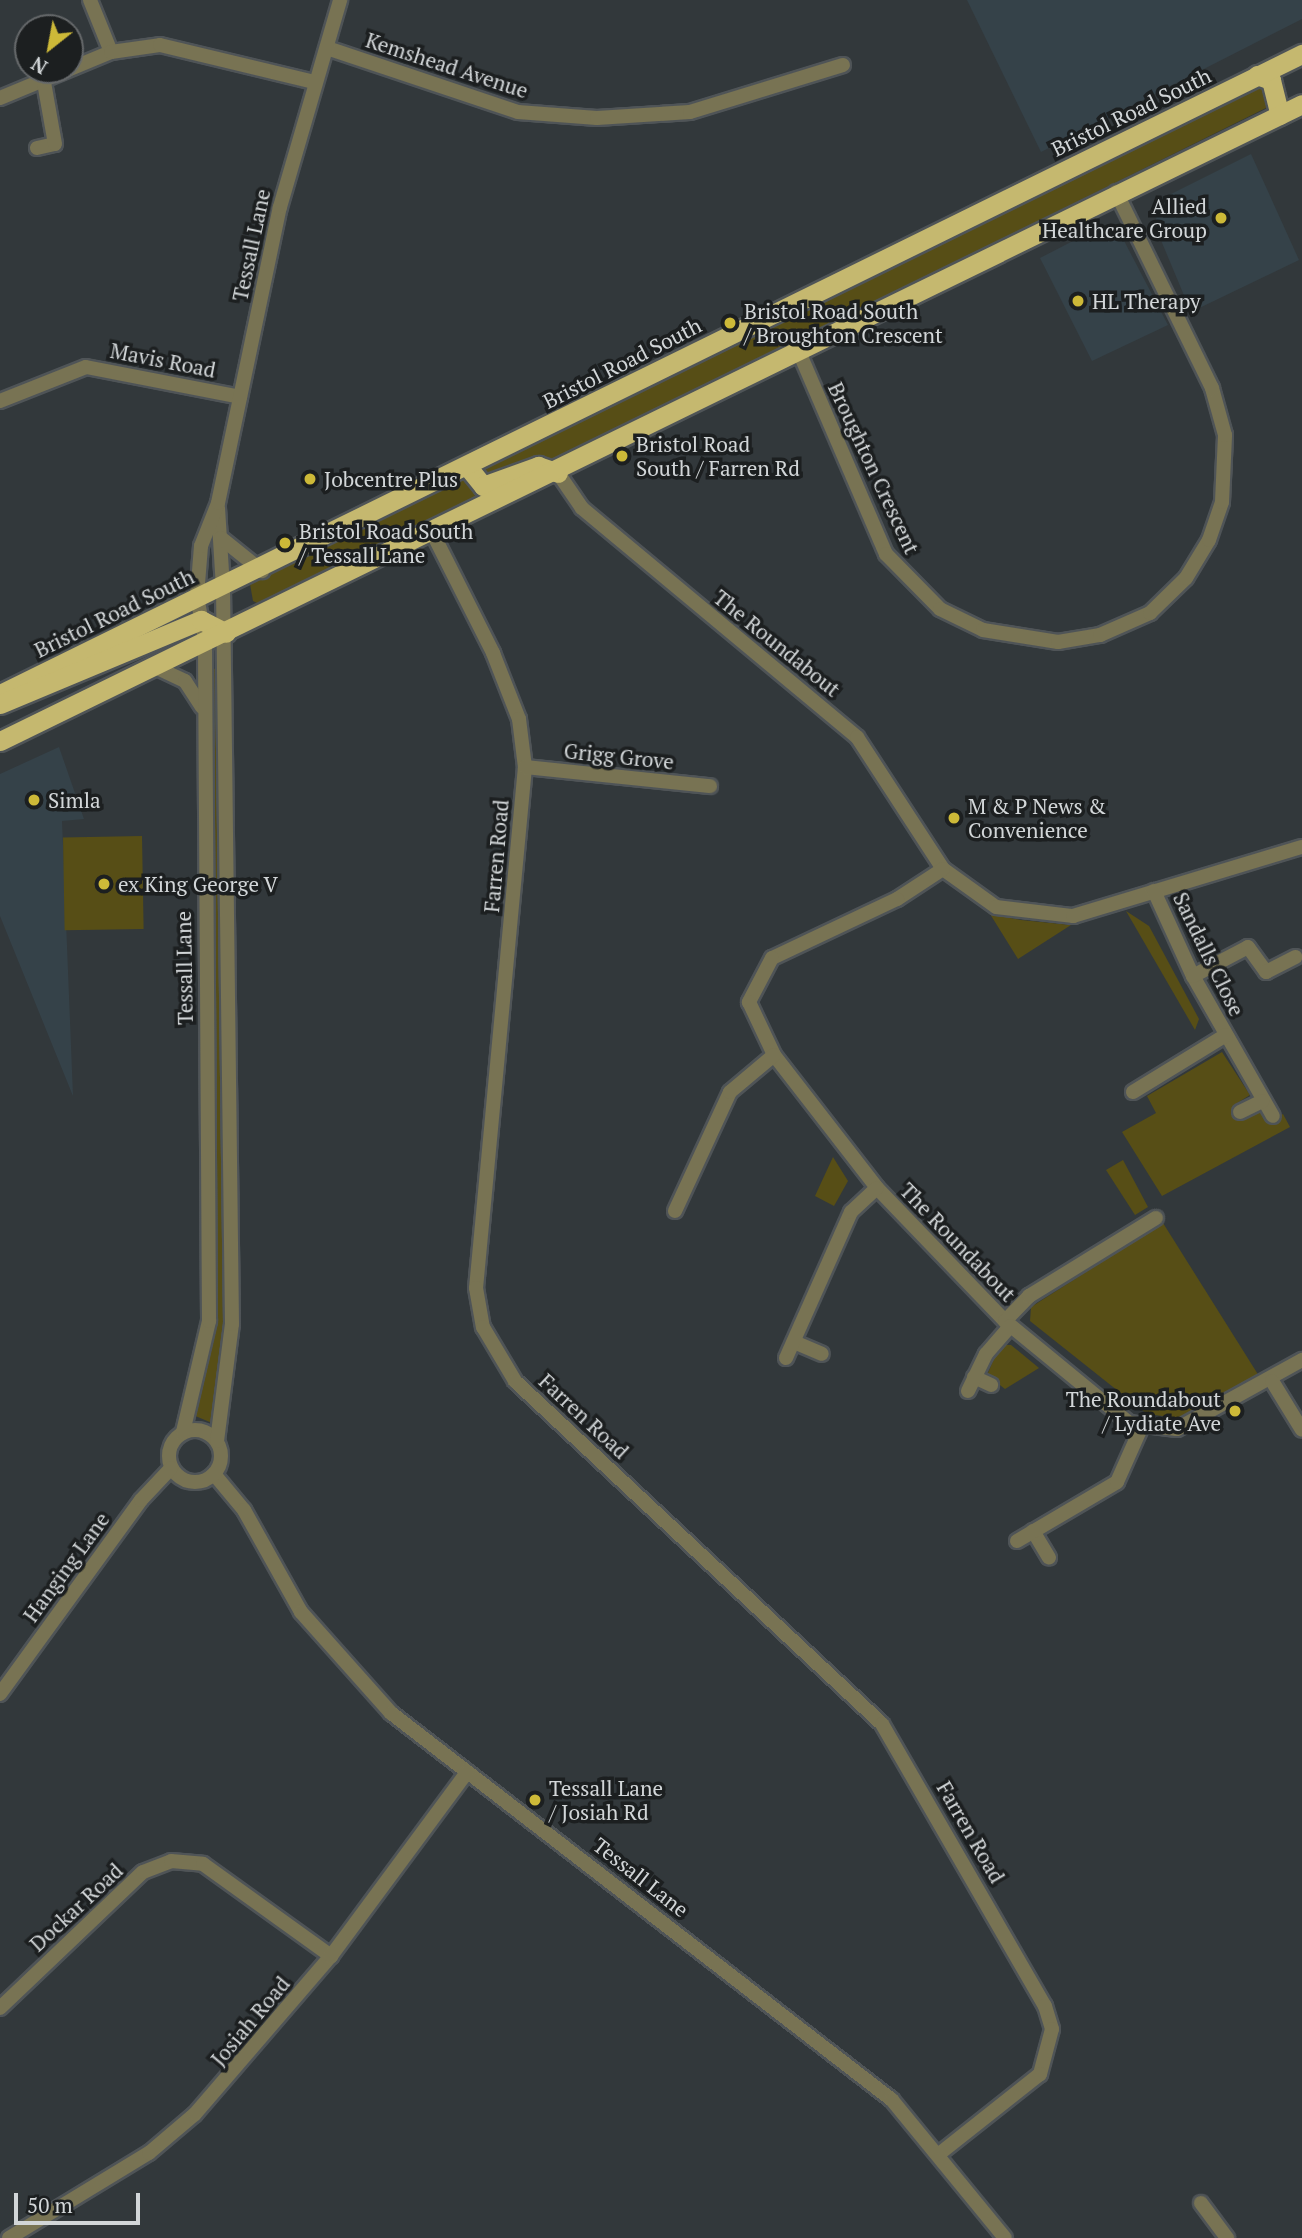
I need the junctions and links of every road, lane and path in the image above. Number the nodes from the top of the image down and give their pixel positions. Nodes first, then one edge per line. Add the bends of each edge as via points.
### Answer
1 (90, 0) edge
2 (340, 0) edge
3 (327, 48) junction
4 (111, 52) junction
5 (1302, 54) edge
6 (84, 64) edge
7 (843, 65) dead end
8 (1257, 75) junction
9 (314, 82) junction
10 (38, 84) edge
11 (44, 84) edge
12 (0, 98) edge
13 (1302, 104) edge
14 (1280, 115) junction
15 (37, 148) dead end
16 (1116, 192) junction
17 (799, 352) junction
18 (240, 397) junction
19 (0, 401) edge
20 (467, 466) junction
21 (558, 473) junction
22 (218, 503) junction
23 (432, 532) junction
24 (221, 538) junction
25 (262, 571) junction
26 (223, 587) junction
27 (197, 596) junction
28 (201, 620) junction
29 (226, 633) junction
30 (205, 640) junction
31 (153, 666) junction
32 (0, 694) edge
33 (0, 704) edge
34 (202, 707) junction
35 (26, 728) junction
36 (0, 732) edge
37 (0, 741) edge
38 (525, 767) junction
39 (710, 786) dead end
40 (1302, 847) edge
41 (943, 869) junction
42 (1154, 891) junction
43 (1295, 957) dead end
44 (1193, 976) junction
45 (1226, 1035) junction
46 (774, 1055) junction
47 (1133, 1092) dead end
48 (1263, 1101) junction
49 (1240, 1112) dead end
50 (1273, 1116) dead end
51 (877, 1188) junction
52 (675, 1211) dead end
53 (1156, 1218) dead end
54 (1007, 1324) junction
55 (794, 1342) junction
56 (822, 1354) dead end
57 (786, 1358) dead end
58 (1302, 1360) edge
59 (1272, 1381) junction
60 (991, 1385) dead end
61 (1141, 1428) junction
62 (1302, 1430) edge
63 (183, 1432) junction
64 (217, 1441) junction
65 (171, 1468) junction
66 (214, 1474) junction
67 (1033, 1531) junction
68 (1017, 1541) dead end
69 (1049, 1558) dead end
70 (0, 1694) edge
71 (467, 1772) junction
72 (331, 1956) junction
73 (0, 2008) edge
74 (939, 2154) junction
75 (1201, 2203) dead end
76 (9, 2238) edge
77 (1005, 2238) edge
78 (1227, 2238) edge

1 - 4 street
2 - 3 street, Tessall Lane
3 - 7 street, Kemshead Avenue via 518,112 597,118 690,112
3 - 9 street, Tessall Lane
4 - 6 street
4 - 9 street via 160,45
5 - 8 highway, Bristol Road South
8 - 14 highway via 1270,80
8 - 20 highway, Bristol Road South
9 - 18 street, Tessall Lane
10 - 12 street
11 - 15 street via 55,144
13 - 14 highway
14 - 16 highway
16 - 17 highway
16 - 17 street, Broughton Crescent via 1212,388 1225,435 1222,502 1209,540 1186,578 1150,613 1100,635 1045,641 983,630 940,610 886,554
17 - 21 highway
18 - 19 street, Mavis Road via 86,367
18 - 22 street, Tessall Lane
20 - 21 highway via 483,486 538,466
20 - 25 highway, Bristol Road South
21 - 23 highway
21 - 41 street, The Roundabout via 582,508 857,737
22 - 24 street, Tessall Lane
22 - 27 street, Tessall Lane via 201,546
23 - 29 highway
23 - 38 street, Farren Road via 493,653 519,719
24 - 25 street
24 - 26 street, Tessall Lane
25 - 26 highway, Bristol Road South
26 - 27 highway, Bristol Road South
26 - 29 street, Tessall Lane
27 - 28 street, Tessall Lane
27 - 32 highway, Bristol Road South
28 - 29 highway
28 - 30 street, Tessall Lane
28 - 33 highway
29 - 30 highway
29 - 64 street, Tessall Lane via 232,1324
30 - 31 highway
30 - 34 street, Tessall Lane
31 - 34 street via 185,681
31 - 35 highway
34 - 63 street, Tessall Lane via 209,1321
35 - 36 highway
35 - 37 highway
38 - 39 street, Grigg Grove
38 - 74 street, Farren Road via 476,1288 483,1327 514,1381 882,1724 1045,2006 1052,2029 1040,2074
40 - 42 street, The Roundabout
41 - 42 street, The Roundabout via 976,896 1017,913 1073,916
41 - 46 street, The Roundabout via 897,899 772,958 749,1002
42 - 44 street, Sandalls Close
43 - 44 street via 1266,972 1248,947
44 - 45 street, Sandalls Close
45 - 47 street, Sandalls Close
45 - 48 street, Sandalls Close
46 - 51 street, The Roundabout
46 - 52 street via 730,1092
48 - 49 street
48 - 50 street, Sandalls Close
51 - 54 street, The Roundabout
51 - 55 street, The Roundabout via 851,1212
53 - 54 street via 1028,1296
54 - 60 street, The Roundabout via 971,1384
54 - 61 street, The Roundabout
55 - 56 street
55 - 57 street, The Roundabout
58 - 59 street
59 - 61 street via 1177,1429
59 - 62 street
61 - 67 street via 1117,1482
63 - 64 street via 206,1432
63 - 65 street via 169,1451
64 - 66 street via 222,1458
65 - 66 street via 191,1482
65 - 70 street, Hanging Lane via 141,1500
66 - 71 street, Tessall Lane via 244,1510 301,1612 335,1656 391,1713
67 - 68 street
67 - 69 street
71 - 72 street, Josiah Road
71 - 74 street, Tessall Lane via 837,2053 892,2100
72 - 73 street, Dockar Road via 202,1864 171,1861 143,1871
72 - 76 street, Josiah Road via 195,2114 149,2153
74 - 77 street, Tessall Lane
75 - 78 street

